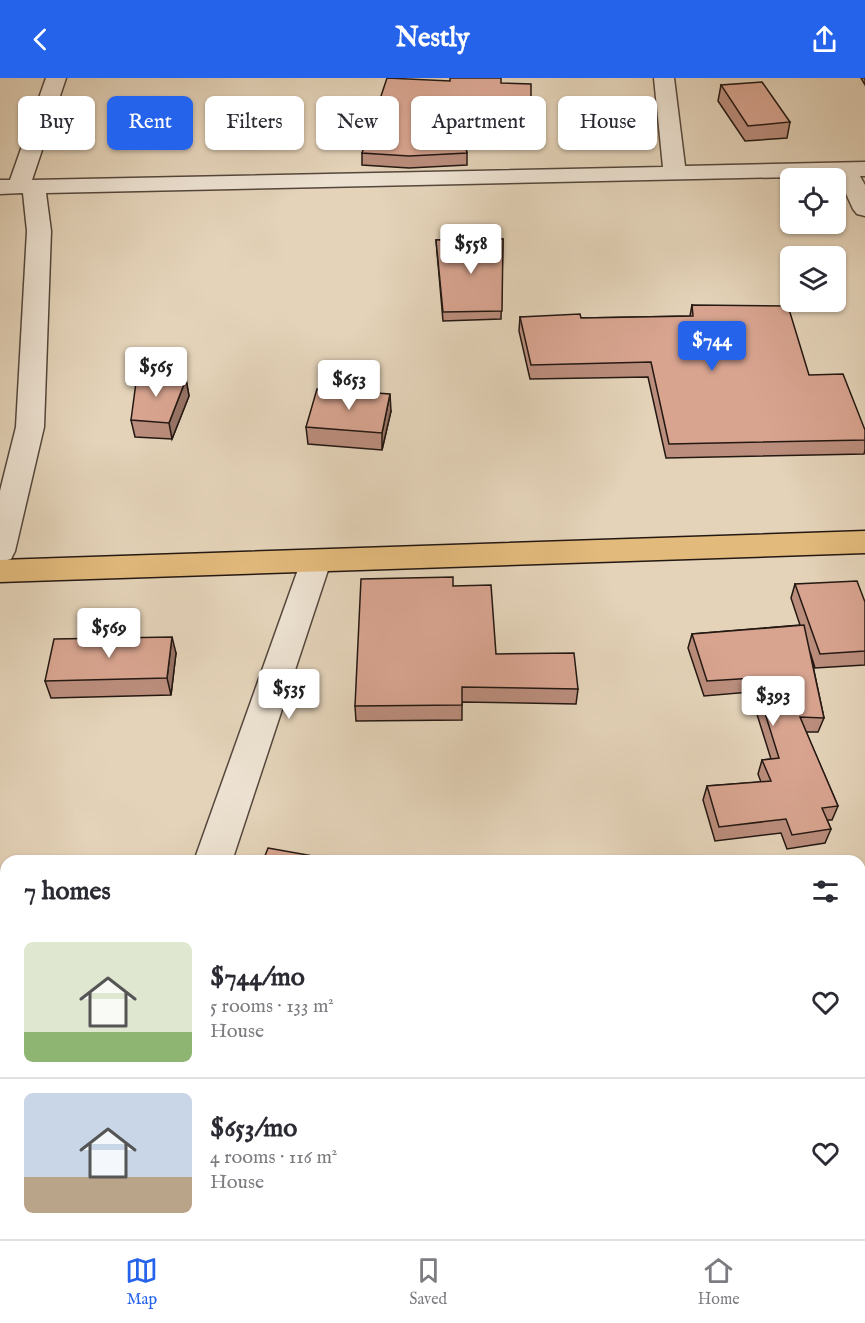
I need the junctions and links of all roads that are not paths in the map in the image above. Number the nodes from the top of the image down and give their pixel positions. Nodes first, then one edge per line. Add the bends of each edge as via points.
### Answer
1 (56, 78) edge
2 (664, 78) edge
3 (855, 169) edge
4 (675, 173) junction
5 (18, 186) edge
6 (865, 209) edge
7 (865, 542) edge
8 (0, 551) edge
9 (316, 561) junction
10 (0, 571) edge
11 (215, 855) edge

1 - 5 street
2 - 4 street
3 - 4 street
3 - 6 street
4 - 5 street
5 - 8 street via 39,231 30,428
7 - 9 main road
9 - 10 main road
9 - 11 street

